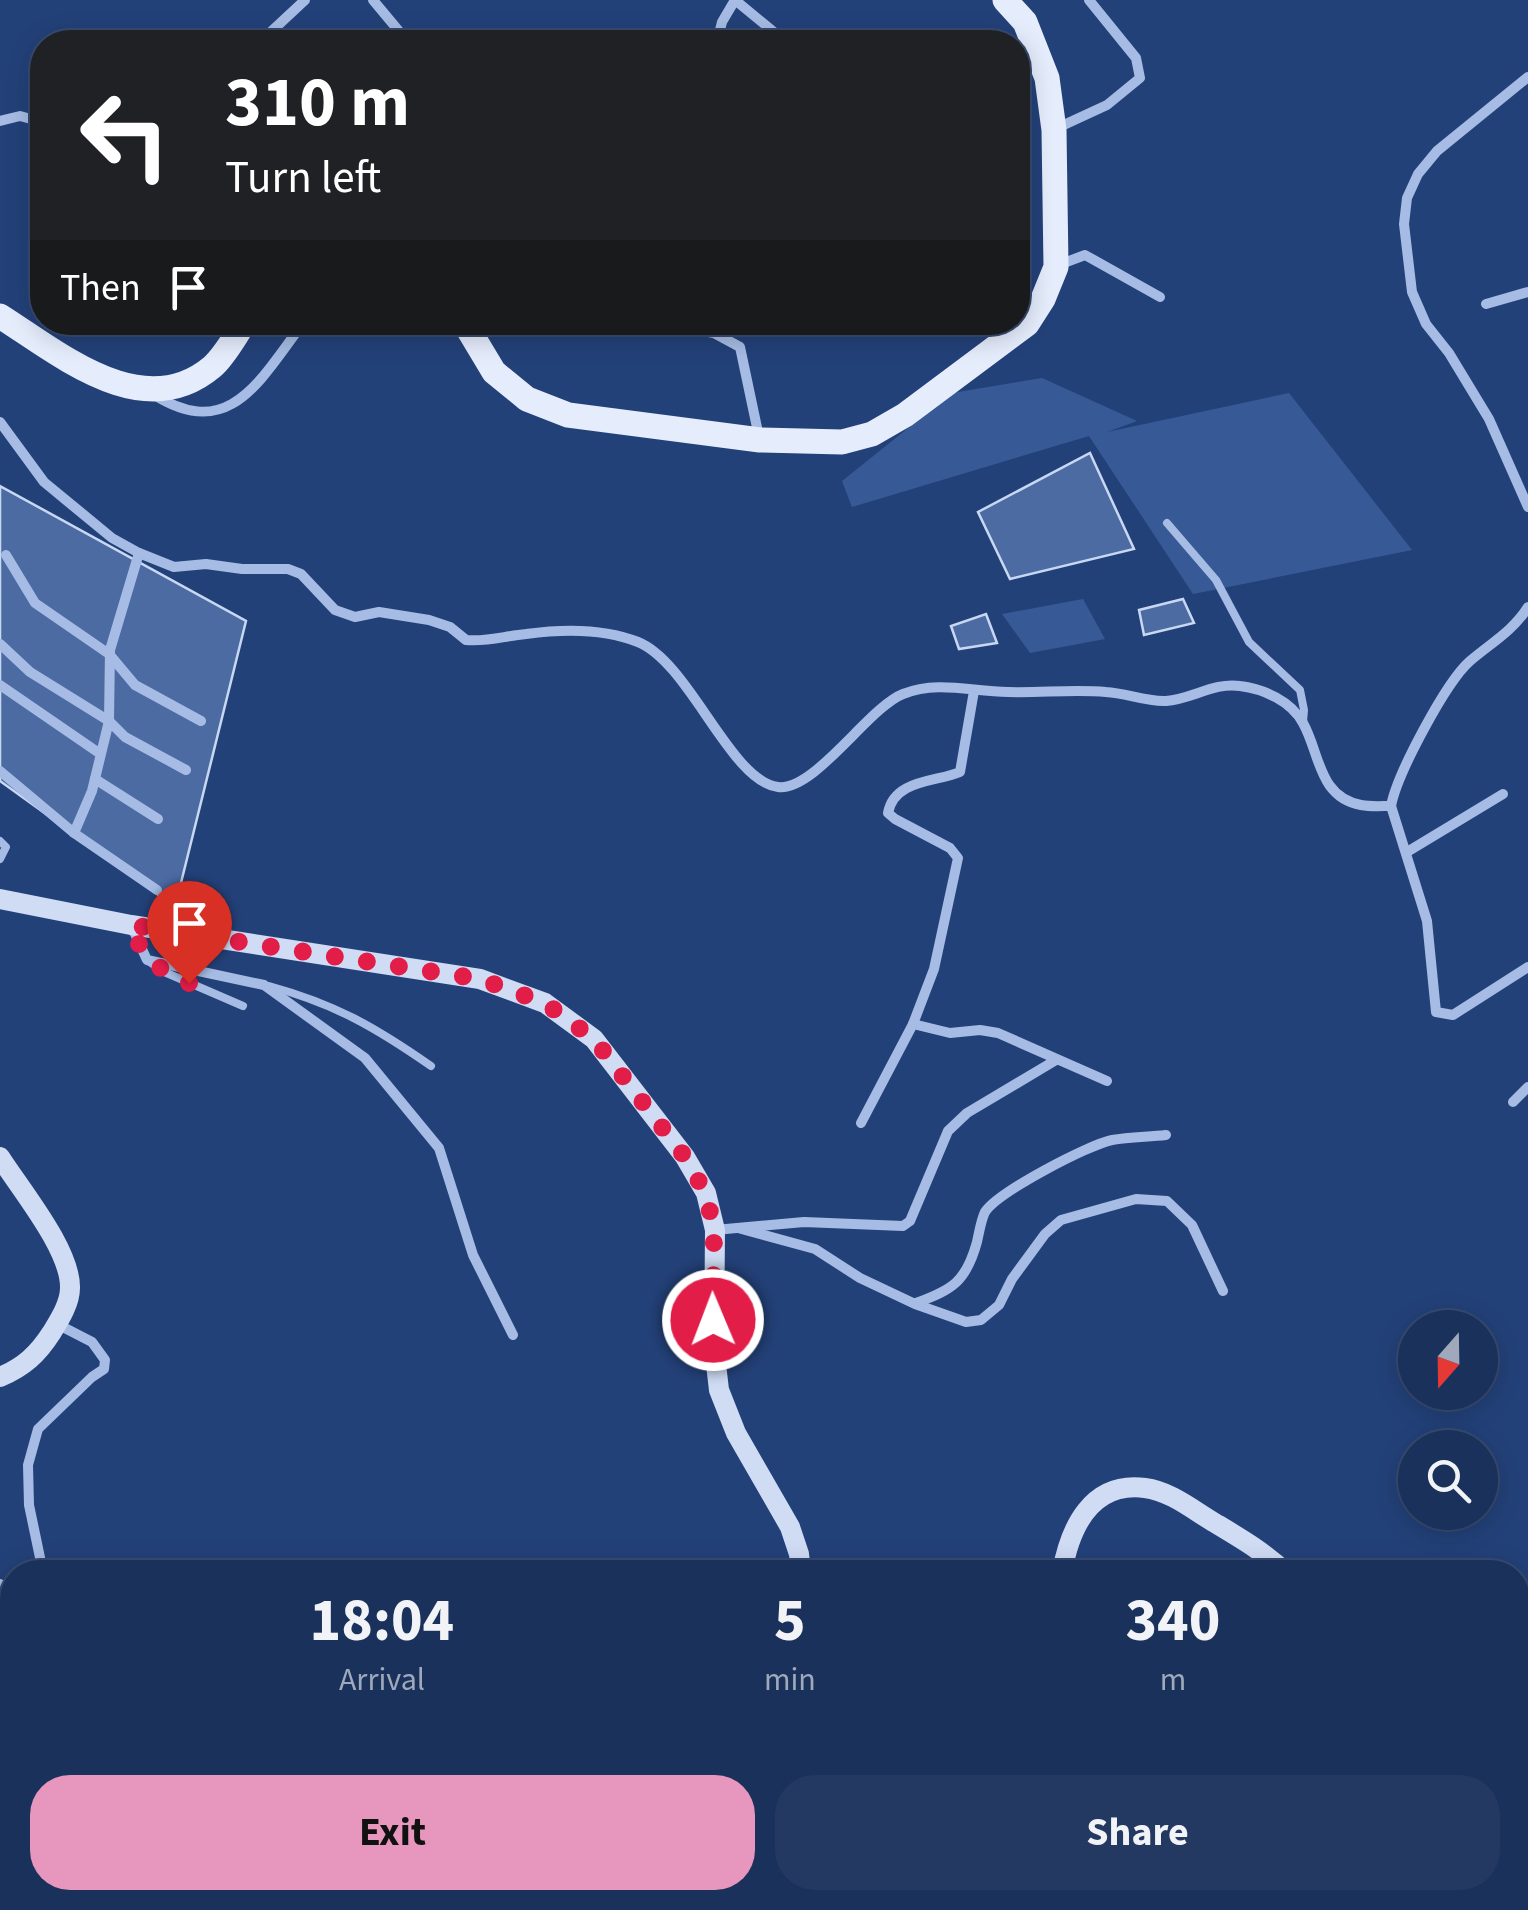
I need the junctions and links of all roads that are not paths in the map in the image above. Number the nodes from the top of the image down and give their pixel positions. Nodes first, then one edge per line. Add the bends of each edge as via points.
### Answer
1 (305, 0) edge
2 (373, 0) edge
3 (735, 0) edge
4 (1004, 0) edge
5 (1089, 0) edge
6 (273, 30) edge
7 (398, 30) edge
8 (720, 30) edge
9 (771, 30) edge
10 (1028, 30) edge
11 (1030, 34) edge
12 (1525, 81) edge
13 (30, 119) edge
14 (0, 122) edge
15 (1054, 130) junction
16 (1056, 267) junction
17 (1528, 292) edge
18 (1160, 296) dead end
19 (1486, 304) dead end
20 (0, 316) edge
21 (1030, 320) edge
22 (30, 334) edge
23 (32, 335) edge
24 (236, 335) edge
25 (294, 335) edge
26 (472, 335) edge
27 (718, 335) edge
28 (1012, 335) edge
29 (148, 391) junction
30 (0, 422) edge
31 (760, 440) junction
32 (1528, 507) edge
33 (1167, 523) dead end
34 (139, 553) junction
35 (6, 555) dead end
36 (1528, 607) edge
37 (0, 644) edge
38 (110, 654) junction
39 (0, 685) edge
40 (974, 691) junction
41 (109, 720) junction
42 (200, 721) dead end
43 (1303, 722) junction
44 (99, 753) junction
45 (0, 770) edge
46 (186, 770) dead end
47 (95, 779) junction
48 (1503, 794) dead end
49 (1392, 806) junction
50 (158, 819) dead end
51 (74, 833) junction
52 (0, 841) edge
53 (1407, 852) junction
54 (0, 859) edge
55 (157, 890) dead end
56 (2, 894) edge
57 (131, 925) junction
58 (146, 960) junction
59 (1528, 967) edge
60 (264, 985) junction
61 (243, 1006) dead end
62 (913, 1024) junction
63 (1056, 1060) junction
64 (432, 1066) dead end
65 (1106, 1080) dead end
66 (1528, 1087) edge
67 (1513, 1102) dead end
68 (861, 1123) dead end
69 (1166, 1135) dead end
70 (0, 1157) edge
71 (738, 1228) junction
72 (714, 1230) junction
73 (1223, 1291) dead end
74 (915, 1304) junction
75 (58, 1324) junction
76 (513, 1335) dead end
77 (0, 1377) edge
78 (40, 1560) edge
79 (798, 1560) edge
80 (1065, 1560) edge
81 (1272, 1560) edge

1 - 6 street
2 - 7 street
3 - 8 street
3 - 9 street
4 - 10 main road
5 - 15 street via 1136,58 1140,78 1107,105
11 - 15 main road via 1048,78
12 - 32 street via 1437,151 1407,198 1404,224 1412,292 1426,324 1489,419
13 - 14 street
15 - 16 main road
16 - 18 street via 1085,254
16 - 21 main road
17 - 19 street
20 - 22 main road
23 - 29 main road via 107,380
24 - 29 main road via 214,365 185,384
25 - 29 street via 252,390 212,413 176,408
26 - 31 main road via 494,372 527,399 568,415
27 - 31 street via 740,347
28 - 31 main road via 872,434 842,442
30 - 34 street via 44,482
33 - 43 lane via 1216,580 1248,642 1300,690
34 - 38 street
34 - 40 street via 174,567 288,568 336,610 429,620 466,640 592,632 644,644 684,683 753,774 775,787 793,786 898,696 944,686
35 - 38 street via 35,602
36 - 49 street via 1450,686 1395,786
37 - 41 street via 30,672
38 - 41 street
38 - 42 street via 135,685
39 - 44 street
40 - 43 street via 1109,692 1166,701 1236,685 1277,698
40 - 62 street via 960,772 923,780 889,804 895,819 958,858 934,969
41 - 44 street
41 - 46 street
43 - 49 street via 1321,776 1338,793 1358,805
44 - 47 street
45 - 51 street
47 - 50 street
47 - 51 street
48 - 53 street
49 - 53 street
51 - 55 street
52 - 54 lane via 6,847
53 - 59 street via 1427,921 1436,1012 1453,1015
56 - 57 main road
57 - 58 street
57 - 72 main road via 480,979 545,1003 594,1039 685,1157 706,1194
58 - 60 street
58 - 61 lane
60 - 64 lane via 320,1000
60 - 76 street via 365,1058 439,1148 473,1256
62 - 63 street via 950,1033 998,1033
62 - 68 street
63 - 65 street
63 - 71 street via 966,1113 948,1131 903,1226 804,1222
66 - 67 street
69 - 74 street via 1110,1140 1001,1196 985,1213 964,1276 950,1291
70 - 75 main road via 67,1264 70,1288
71 - 72 street
71 - 74 street via 815,1249
72 - 79 main road via 719,1390 790,1527
73 - 74 street via 1181,1212 1167,1201 1136,1199 1061,1220 1012,1279 999,1306 981,1320 966,1322
75 - 77 main road via 22,1368
75 - 78 street via 92,1342 106,1360 38,1428 28,1466
80 - 81 main road via 1086,1508 1109,1491 1144,1488 1172,1497

